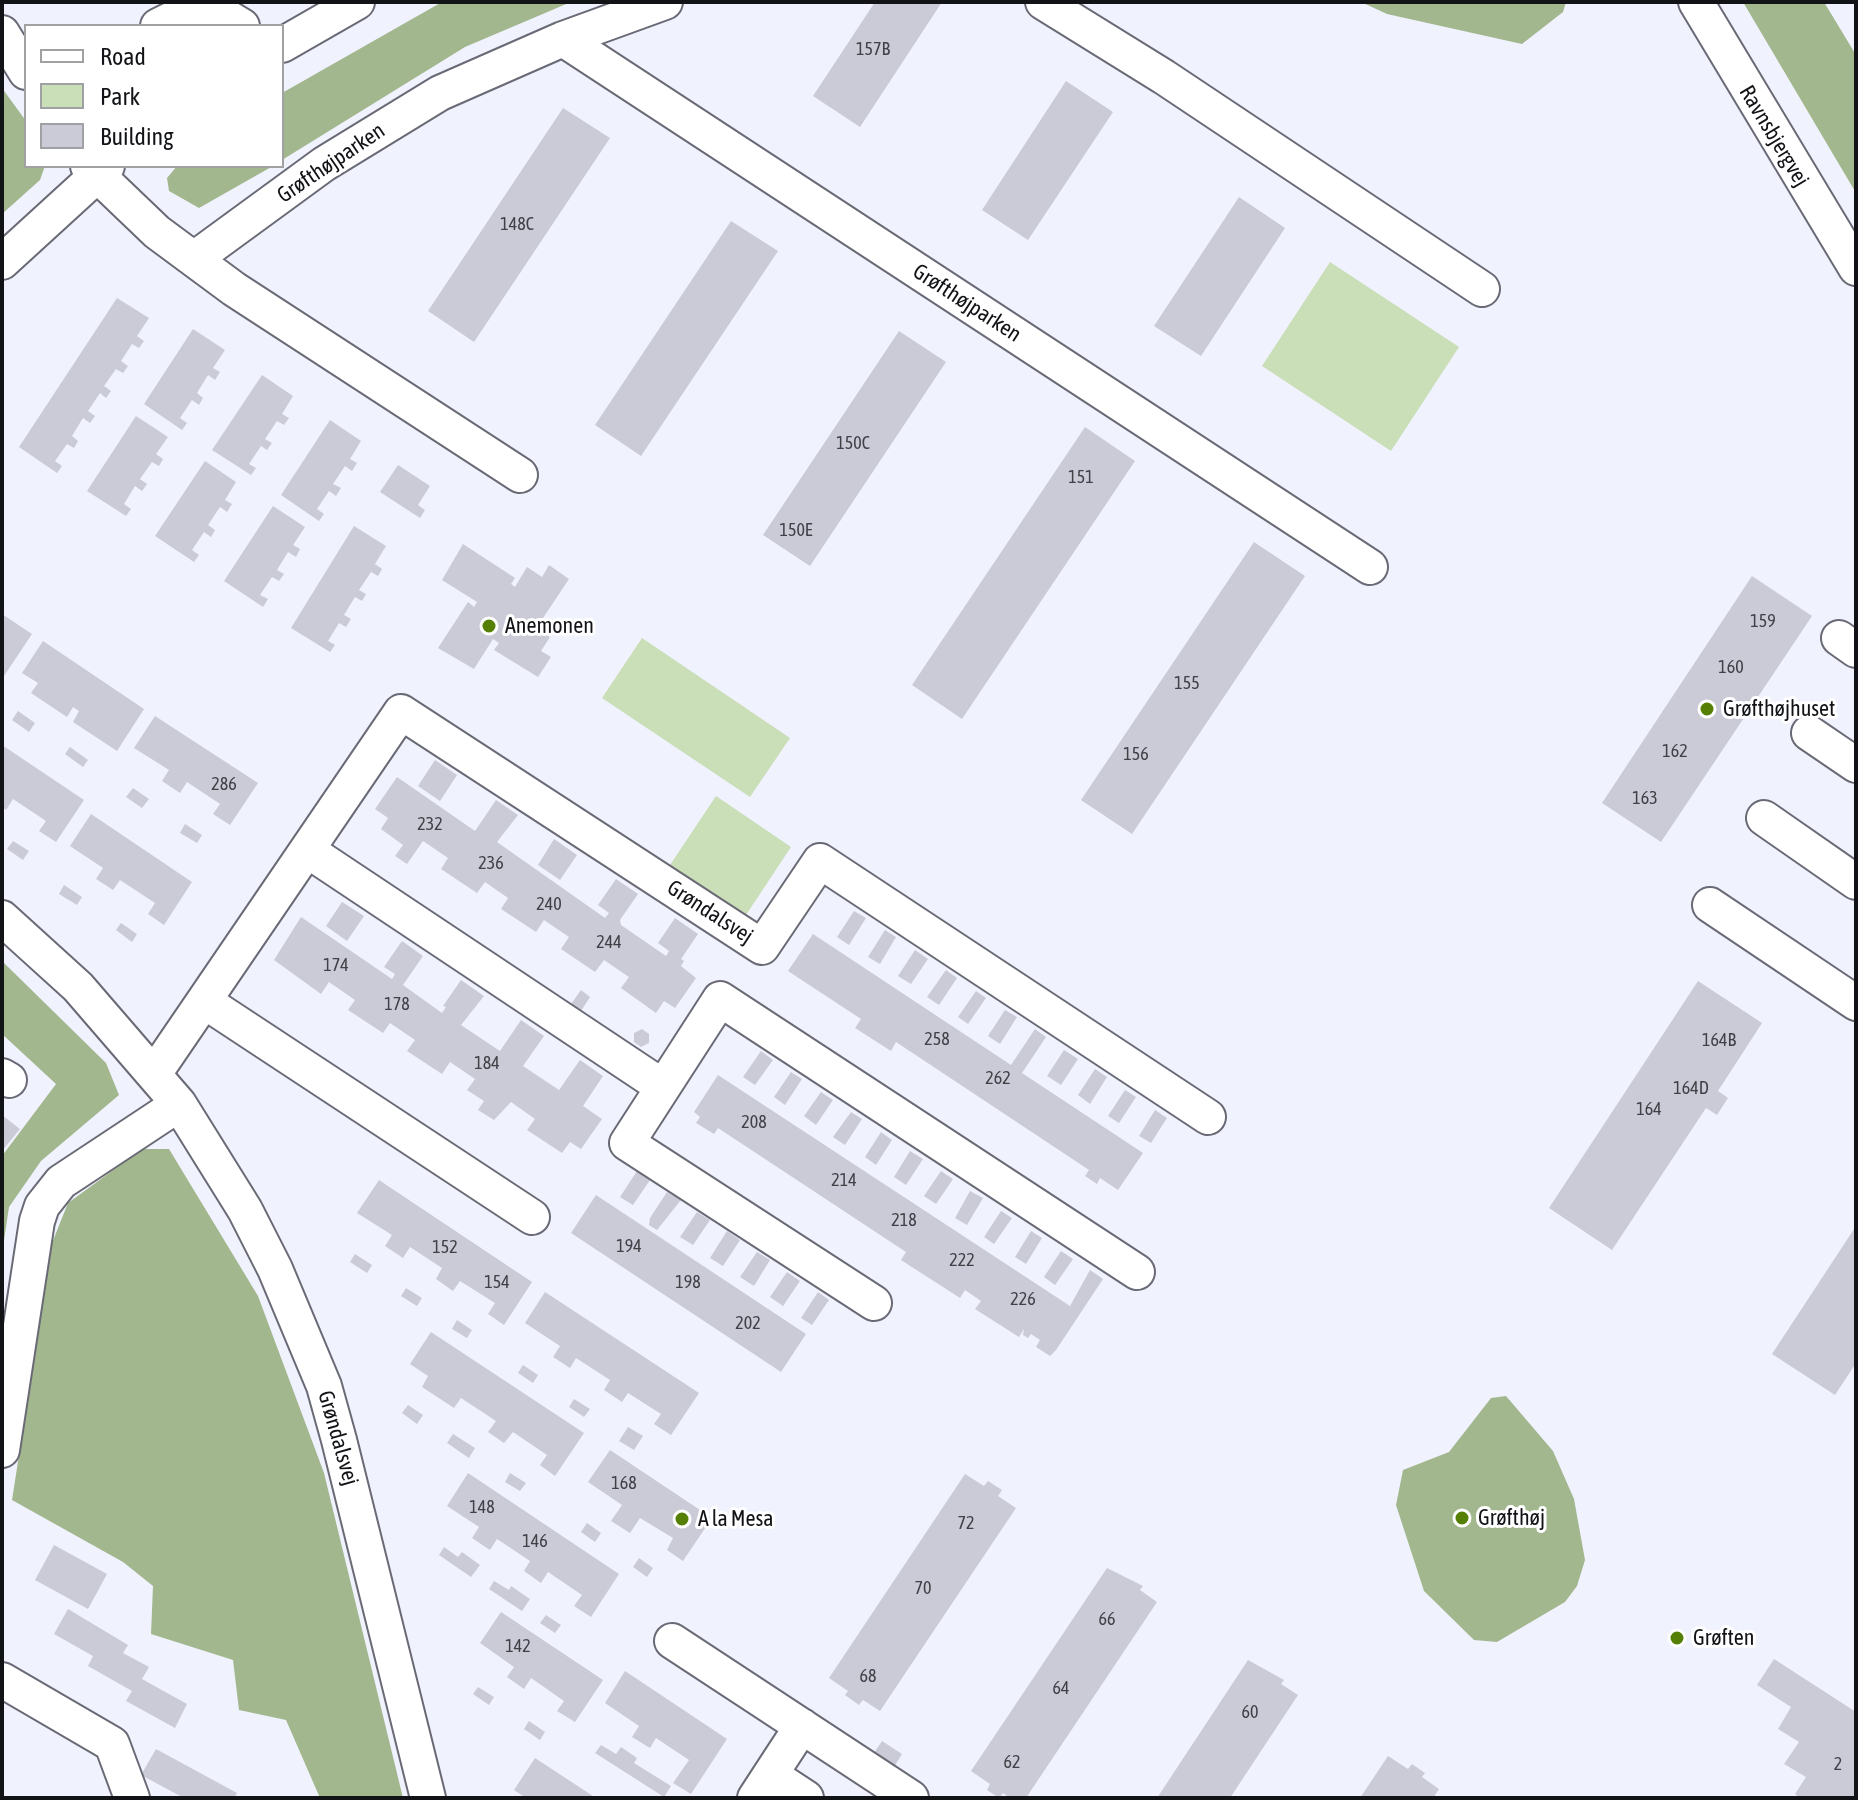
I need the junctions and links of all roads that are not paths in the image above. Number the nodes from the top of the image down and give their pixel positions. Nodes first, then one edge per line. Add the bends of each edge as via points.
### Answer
1 (357, 2) edge
2 (665, 2) edge
3 (1043, 2) edge
4 (1696, 2) edge
5 (162, 24) edge
6 (239, 24) edge
7 (2, 33) edge
8 (563, 39) junction
9 (284, 44) edge
10 (24, 69) edge
11 (96, 169) edge
12 (194, 259) junction
13 (2, 262) edge
14 (1856, 268) edge
15 (1482, 289) dead end
16 (520, 475) dead end
17 (1370, 567) dead end
18 (1809, 733) dead end
19 (1856, 765) edge
20 (1764, 818) dead end
21 (307, 850) junction
22 (1856, 882) edge
23 (1710, 905) dead end
24 (2, 918) edge
25 (204, 1001) junction
26 (1856, 1003) edge
27 (154, 1074) junction
28 (663, 1087) junction
29 (179, 1104) junction
30 (1208, 1117) dead end
31 (532, 1217) dead end
32 (1137, 1272) dead end
33 (874, 1303) dead end
34 (2, 1450) edge
35 (672, 1641) dead end
36 (2, 1680) edge
37 (802, 1726) junction
38 (763, 1786) edge
39 (132, 1798) edge
40 (428, 1798) edge
41 (806, 1798) edge
42 (911, 1798) edge

1 - 9 street
2 - 8 street, Grøfthøjparken
3 - 15 street
4 - 14 street, Ravnsbjergvej
5 - 6 street via 205,8
7 - 10 street
8 - 12 street, Grøfthøjparken via 440,93 324,164
8 - 17 street, Grøfthøjparken
11 - 12 street via 157,232
11 - 13 street
12 - 16 street
18 - 19 street
20 - 22 street
21 - 25 street, Grøndalsvej
21 - 28 street
21 - 30 street, Grøndalsvej via 401,712 762,947 820,861
23 - 26 street
24 - 27 street, Grøndalsvej via 78,987
25 - 27 street, Grøndalsvej
25 - 31 street
27 - 29 street, Grøndalsvej
28 - 32 street via 720,999
28 - 33 street via 627,1143
29 - 34 street via 61,1182 42,1206
29 - 40 street, Grøndalsvej via 245,1210 324,1386
35 - 37 street
36 - 39 street via 112,1744
37 - 38 street
37 - 42 street
38 - 41 street

